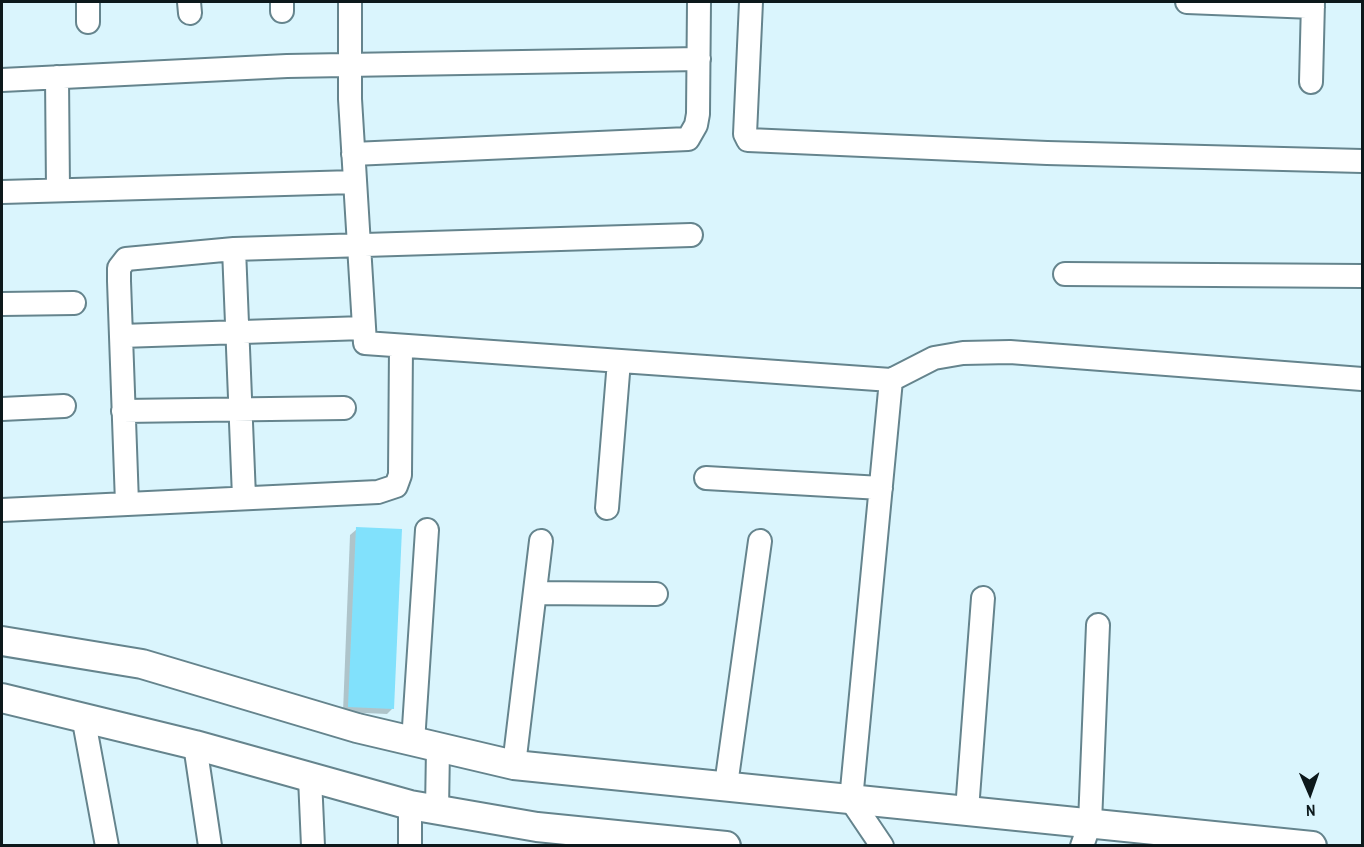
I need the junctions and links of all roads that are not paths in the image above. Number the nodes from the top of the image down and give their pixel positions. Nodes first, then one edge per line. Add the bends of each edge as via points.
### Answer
1 (350, 2) edge
2 (699, 2) edge
3 (751, 2) edge
4 (1187, 2) edge
5 (1313, 4) edge
6 (699, 59) junction
7 (350, 67) junction
8 (57, 77) junction
9 (2, 80) edge
10 (1311, 82) dead end
11 (353, 154) junction
12 (1362, 161) edge
13 (355, 182) junction
14 (58, 190) junction
15 (2, 192) edge
16 (691, 236) dead end
17 (358, 247) junction
18 (234, 249) junction
19 (1065, 274) dead end
20 (1362, 276) edge
21 (74, 303) dead end
22 (2, 304) edge
23 (364, 328) junction
24 (236, 331) junction
25 (121, 336) junction
26 (401, 346) junction
27 (619, 361) junction
28 (1362, 379) edge
29 (891, 380) junction
30 (64, 406) dead end
31 (344, 408) dead end
32 (2, 409) edge
33 (240, 409) junction
34 (123, 411) junction
35 (706, 477) dead end
36 (881, 488) junction
37 (244, 497) junction
38 (127, 503) junction
39 (607, 508) dead end
40 (2, 510) edge
41 (427, 530) dead end
42 (541, 541) dead end
43 (760, 541) dead end
44 (535, 593) junction
45 (656, 594) dead end
46 (983, 598) dead end
47 (1098, 625) dead end
48 (2, 641) edge
49 (2, 698) edge
50 (83, 716) junction
51 (195, 745) junction
52 (425, 745) junction
53 (514, 765) junction
54 (310, 778) junction
55 (726, 785) junction
56 (851, 800) junction
57 (424, 807) junction
58 (967, 810) junction
59 (1086, 834) edge
60 (536, 836) edge
61 (106, 846) edge
62 (210, 846) edge
63 (313, 846) edge
64 (410, 846) edge
65 (726, 846) edge
66 (882, 846) edge
67 (1312, 846) edge

1 - 7 street
2 - 6 street
3 - 12 street via 745,134 748,140
4 - 5 street
5 - 10 street
6 - 7 street
6 - 11 street via 698,114 688,139
7 - 8 street via 287,66
7 - 11 street
8 - 9 street
8 - 14 street
11 - 13 street
13 - 14 street
13 - 17 street
14 - 15 street
16 - 17 street
17 - 18 street
17 - 23 street
18 - 24 street
18 - 25 street via 126,259 119,268
19 - 20 street
21 - 22 street
23 - 24 street
23 - 26 street via 365,343
24 - 25 street
24 - 33 street
25 - 34 street
26 - 27 street
26 - 37 street via 400,475 396,486 378,492
27 - 29 street
27 - 39 street
28 - 29 street via 1010,352 934,358
29 - 36 street
30 - 32 street
31 - 33 street
33 - 34 street
33 - 37 street
34 - 38 street
35 - 36 street
36 - 56 street
37 - 38 street
38 - 40 street
41 - 52 street
42 - 44 street
43 - 55 street
44 - 45 street
44 - 53 street
46 - 58 street
47 - 59 street
48 - 52 main road via 142,664
49 - 50 main road
50 - 51 main road
50 - 61 street
51 - 54 main road
51 - 62 street
52 - 53 main road
52 - 57 street
53 - 55 main road
54 - 57 main road
54 - 63 street
55 - 56 main road
56 - 58 main road
56 - 66 street
57 - 60 main road
57 - 64 street
58 - 59 main road
59 - 67 main road
60 - 65 main road

